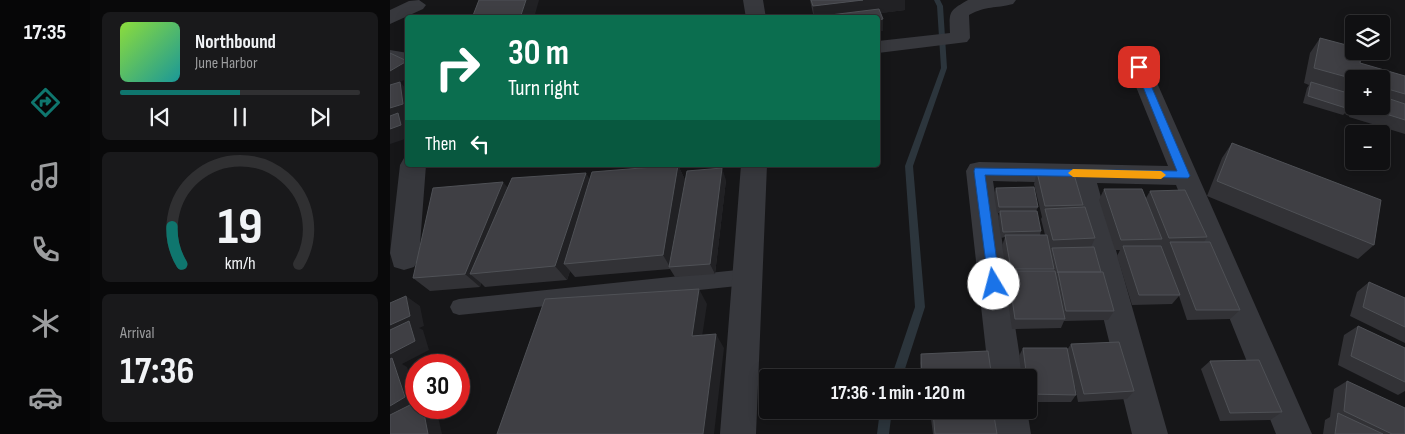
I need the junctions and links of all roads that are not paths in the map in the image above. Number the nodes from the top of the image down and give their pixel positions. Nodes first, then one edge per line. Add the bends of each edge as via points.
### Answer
1 (754, 0) edge
2 (1006, 0) edge
3 (416, 5) dead end
4 (756, 15) edge
5 (390, 18) edge
6 (880, 47) edge
7 (390, 57) edge
8 (405, 60) edge
9 (1139, 67) dead end
10 (413, 167) edge
11 (754, 167) edge
12 (1081, 173) junction
13 (1184, 176) junction
14 (404, 258) dead end
15 (748, 277) junction
16 (459, 307) dead end
17 (1005, 369) edge
18 (1012, 419) edge
19 (738, 434) edge
20 (1014, 434) edge
21 (1150, 434) edge
22 (1294, 434) edge

1 - 4 street
2 - 6 street via 979,2 959,13 960,38
3 - 5 street
7 - 8 street
9 - 13 street
10 - 14 street
11 - 15 street
12 - 13 street
12 - 17 street via 979,171
12 - 21 street
13 - 22 street
15 - 16 lane
15 - 19 street
18 - 20 street

